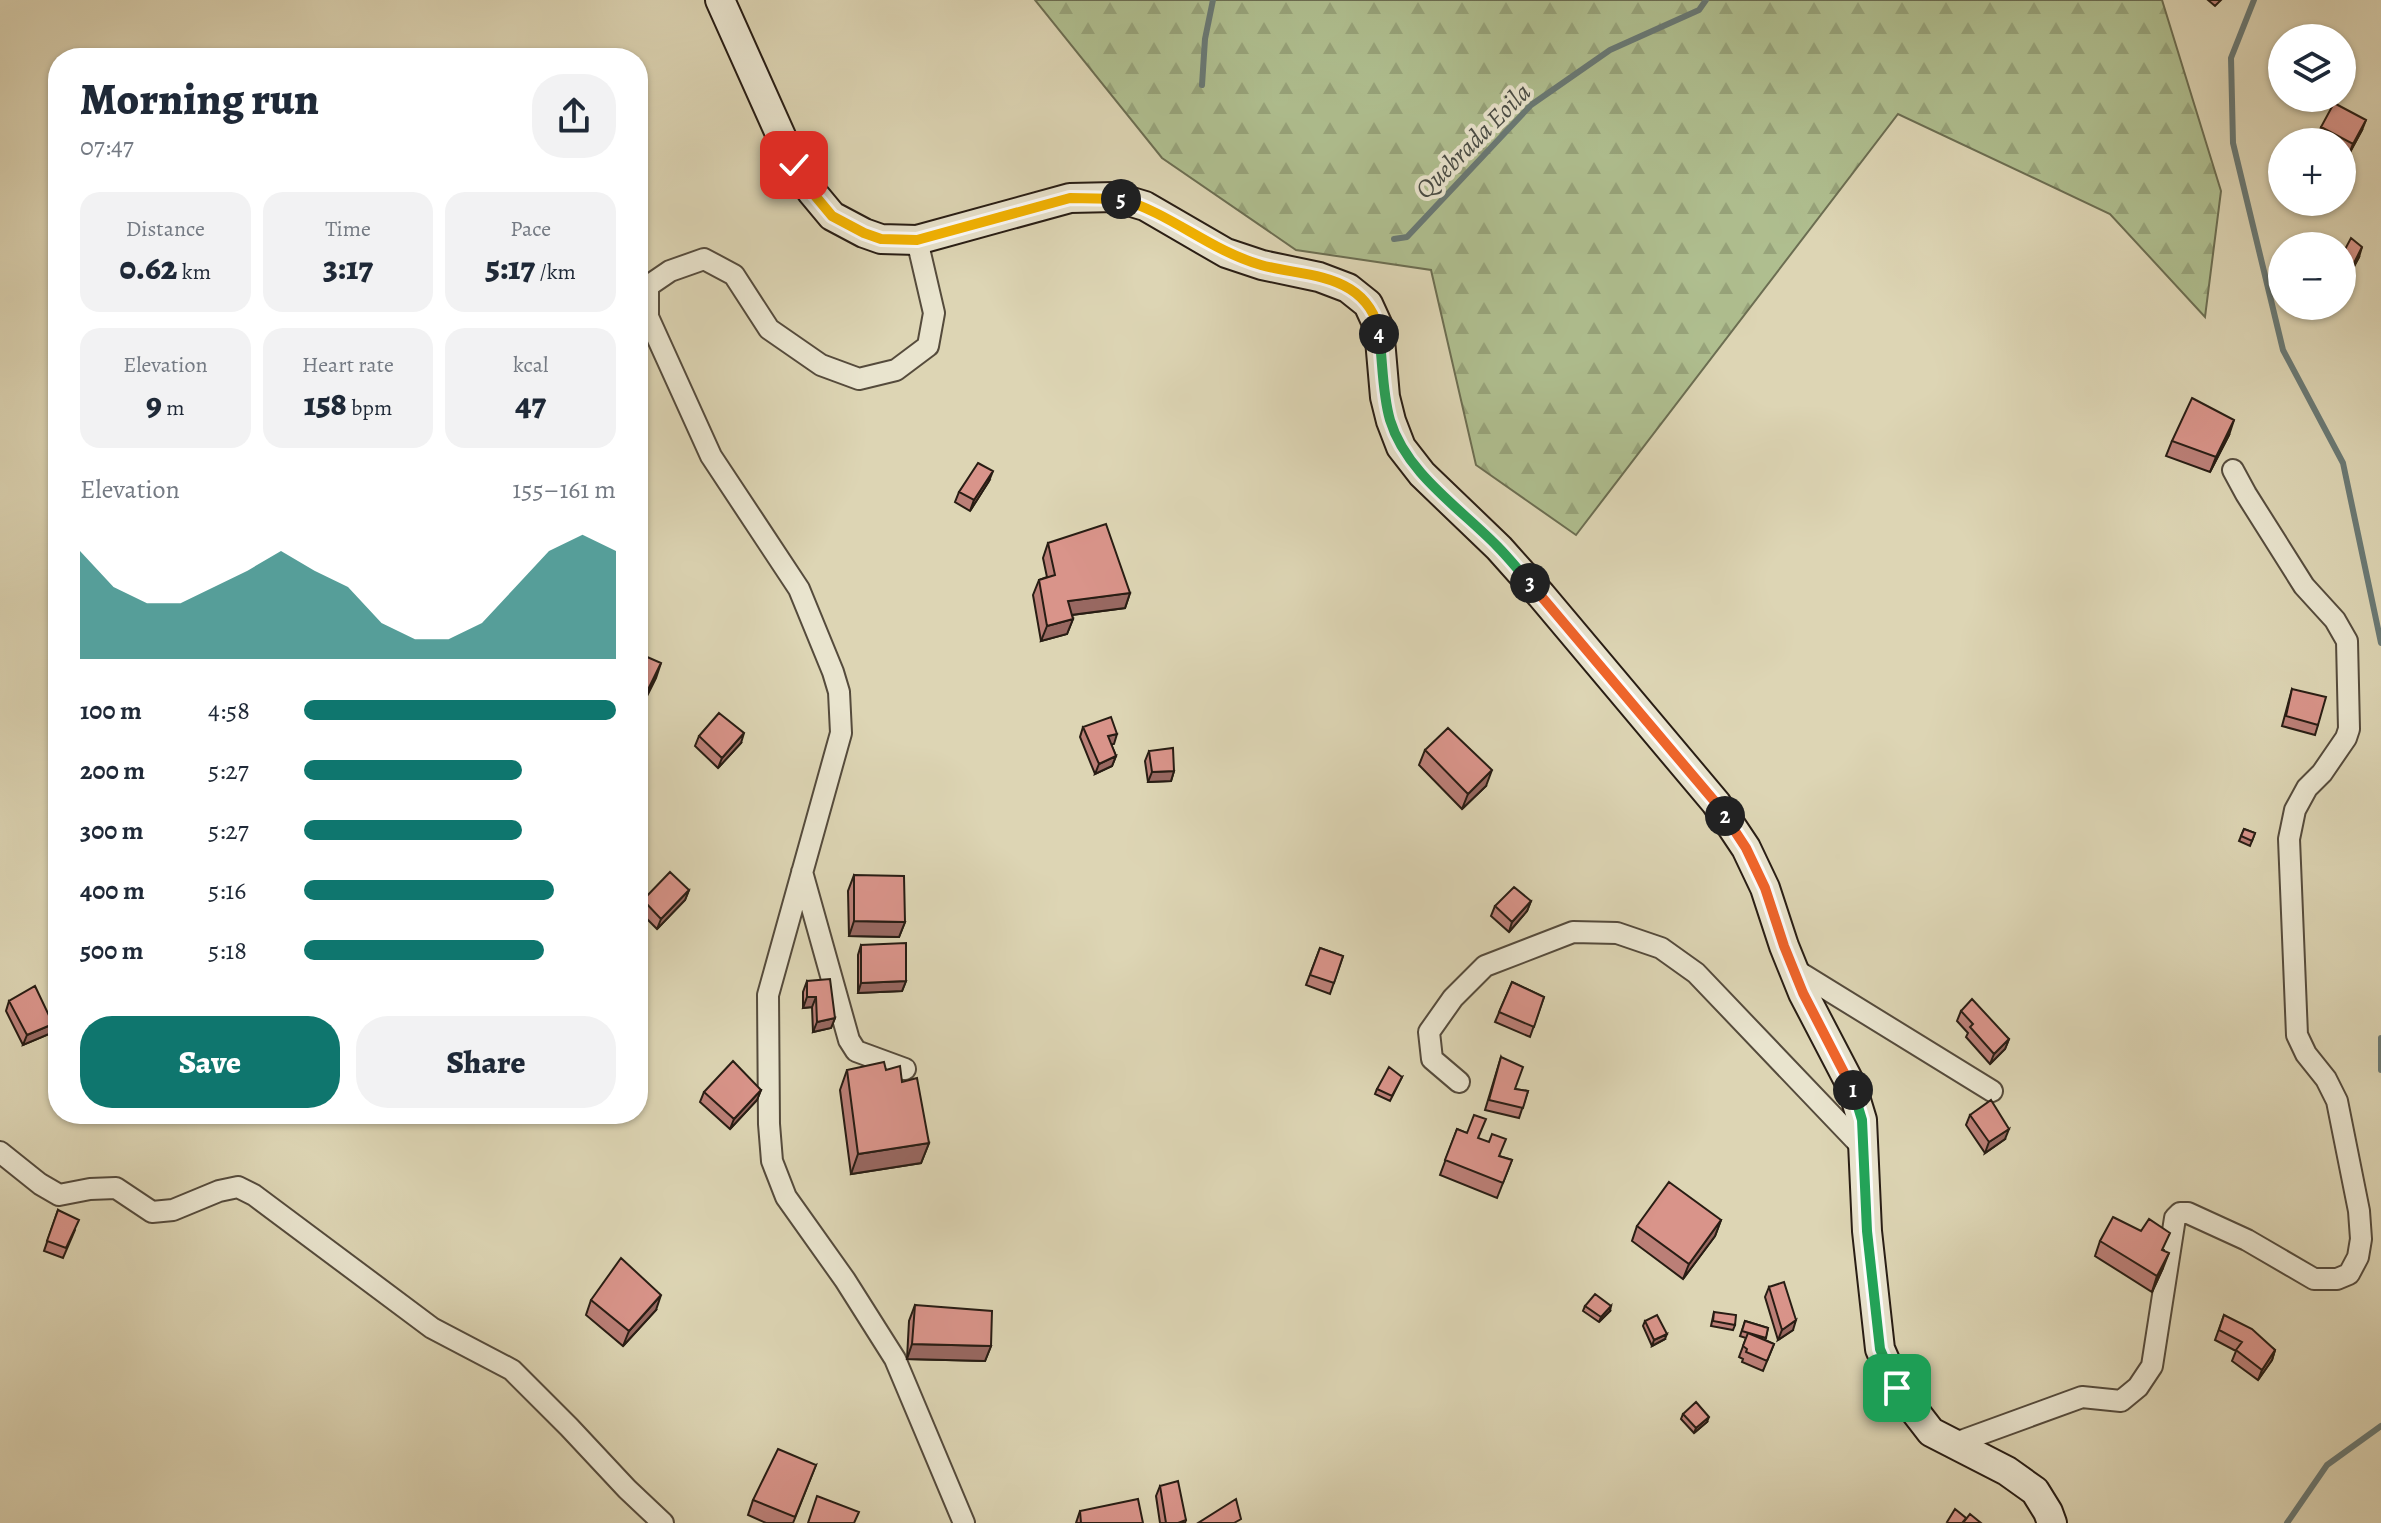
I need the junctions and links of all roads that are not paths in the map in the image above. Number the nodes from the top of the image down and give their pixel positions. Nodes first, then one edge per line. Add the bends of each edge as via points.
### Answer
1 (720, 0) edge
2 (917, 240) junction
3 (2233, 470) dead end
4 (802, 872) junction
5 (1794, 969) junction
6 (905, 1069) dead end
7 (1459, 1082) dead end
8 (1992, 1091) dead end
9 (1864, 1149) junction
10 (0, 1152) edge
11 (1953, 1444) junction
12 (663, 1523) edge
13 (964, 1523) edge
14 (2052, 1523) edge

1 - 2 main road via 794,165 812,192 832,216 864,233
2 - 4 street via 934,313 928,346 896,370 859,379 821,365 769,329 734,275 704,259 648,286 648,317 711,456 799,589 839,692 841,733
2 - 5 main road via 1070,198 1115,197 1145,206 1226,253 1319,277 1348,288 1368,304 1379,328 1385,397 1401,447 1499,548 1716,803 1759,875
3 - 11 street via 2304,586 2347,641 2349,729 2295,810 2289,839 2297,1035 2337,1101 2359,1211 2358,1257 2349,1274 2314,1279 2247,1240 2180,1213 2175,1218 2152,1366 2138,1387 2121,1401 2082,1397
4 - 6 street via 849,1040 856,1051
4 - 13 street via 768,995 772,1161 786,1197 895,1359
5 - 8 street
5 - 9 main road via 1852,1087
7 - 9 street via 1432,1059 1429,1032 1485,966 1573,932 1617,933 1661,948 1696,973
9 - 11 main road via 1880,1349 1912,1411 1931,1432
10 - 12 street via 59,1195 116,1188 152,1212 238,1187 254,1195 432,1328 512,1370
11 - 14 main road via 2035,1491

